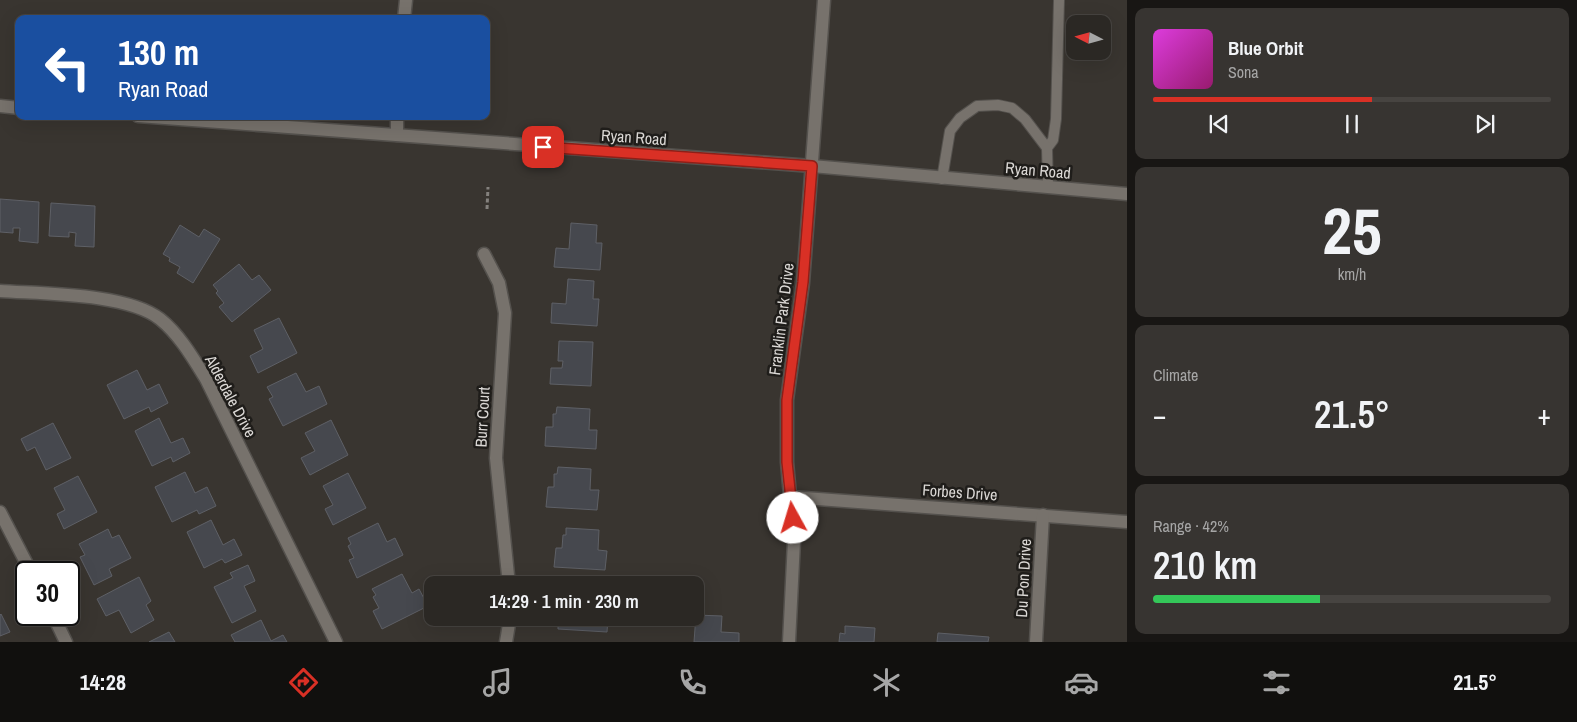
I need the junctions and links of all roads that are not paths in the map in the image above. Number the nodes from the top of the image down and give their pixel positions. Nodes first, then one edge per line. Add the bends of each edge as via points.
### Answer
1 (406, 0) edge
2 (824, 0) edge
3 (1059, 0) edge
4 (404, 15) edge
5 (0, 106) edge
6 (15, 108) edge
7 (193, 120) edge
8 (397, 120) edge
9 (397, 135) junction
10 (1047, 148) junction
11 (812, 166) junction
12 (942, 178) junction
13 (1048, 187) junction
14 (1127, 194) edge
15 (484, 254) dead end
16 (0, 291) edge
17 (791, 497) junction
18 (0, 512) edge
19 (1043, 515) junction
20 (1127, 522) edge
21 (25, 561) edge
22 (508, 576) edge
23 (58, 626) edge
24 (509, 626) edge
25 (66, 642) edge
26 (336, 642) edge
27 (506, 642) edge
28 (789, 642) edge
29 (1036, 642) edge

1 - 4 street
2 - 11 street, Franklin Park Drive
3 - 10 lane via 1056,119 1053,140
5 - 6 street
7 - 9 street, Ryan Road
8 - 9 street
9 - 11 street, Ryan Road
10 - 12 lane via 1025,119 1012,108 977,106 960,118 950,131
10 - 13 lane
11 - 12 street, Ryan Road
11 - 17 street, Franklin Park Drive via 803,282 787,400 787,462
12 - 13 street, Ryan Road
13 - 14 street, Ryan Road
15 - 22 street, Burr Court via 499,283 505,313 496,458
16 - 26 street, Alderdale Drive via 127,304 159,318 170,329 206,379
17 - 19 street, Forbes Drive
17 - 28 street, Franklin Park Drive via 794,565
18 - 21 street
19 - 20 street, Forbes Drive
19 - 29 street, Du Pon Drive
23 - 25 street
24 - 27 street

